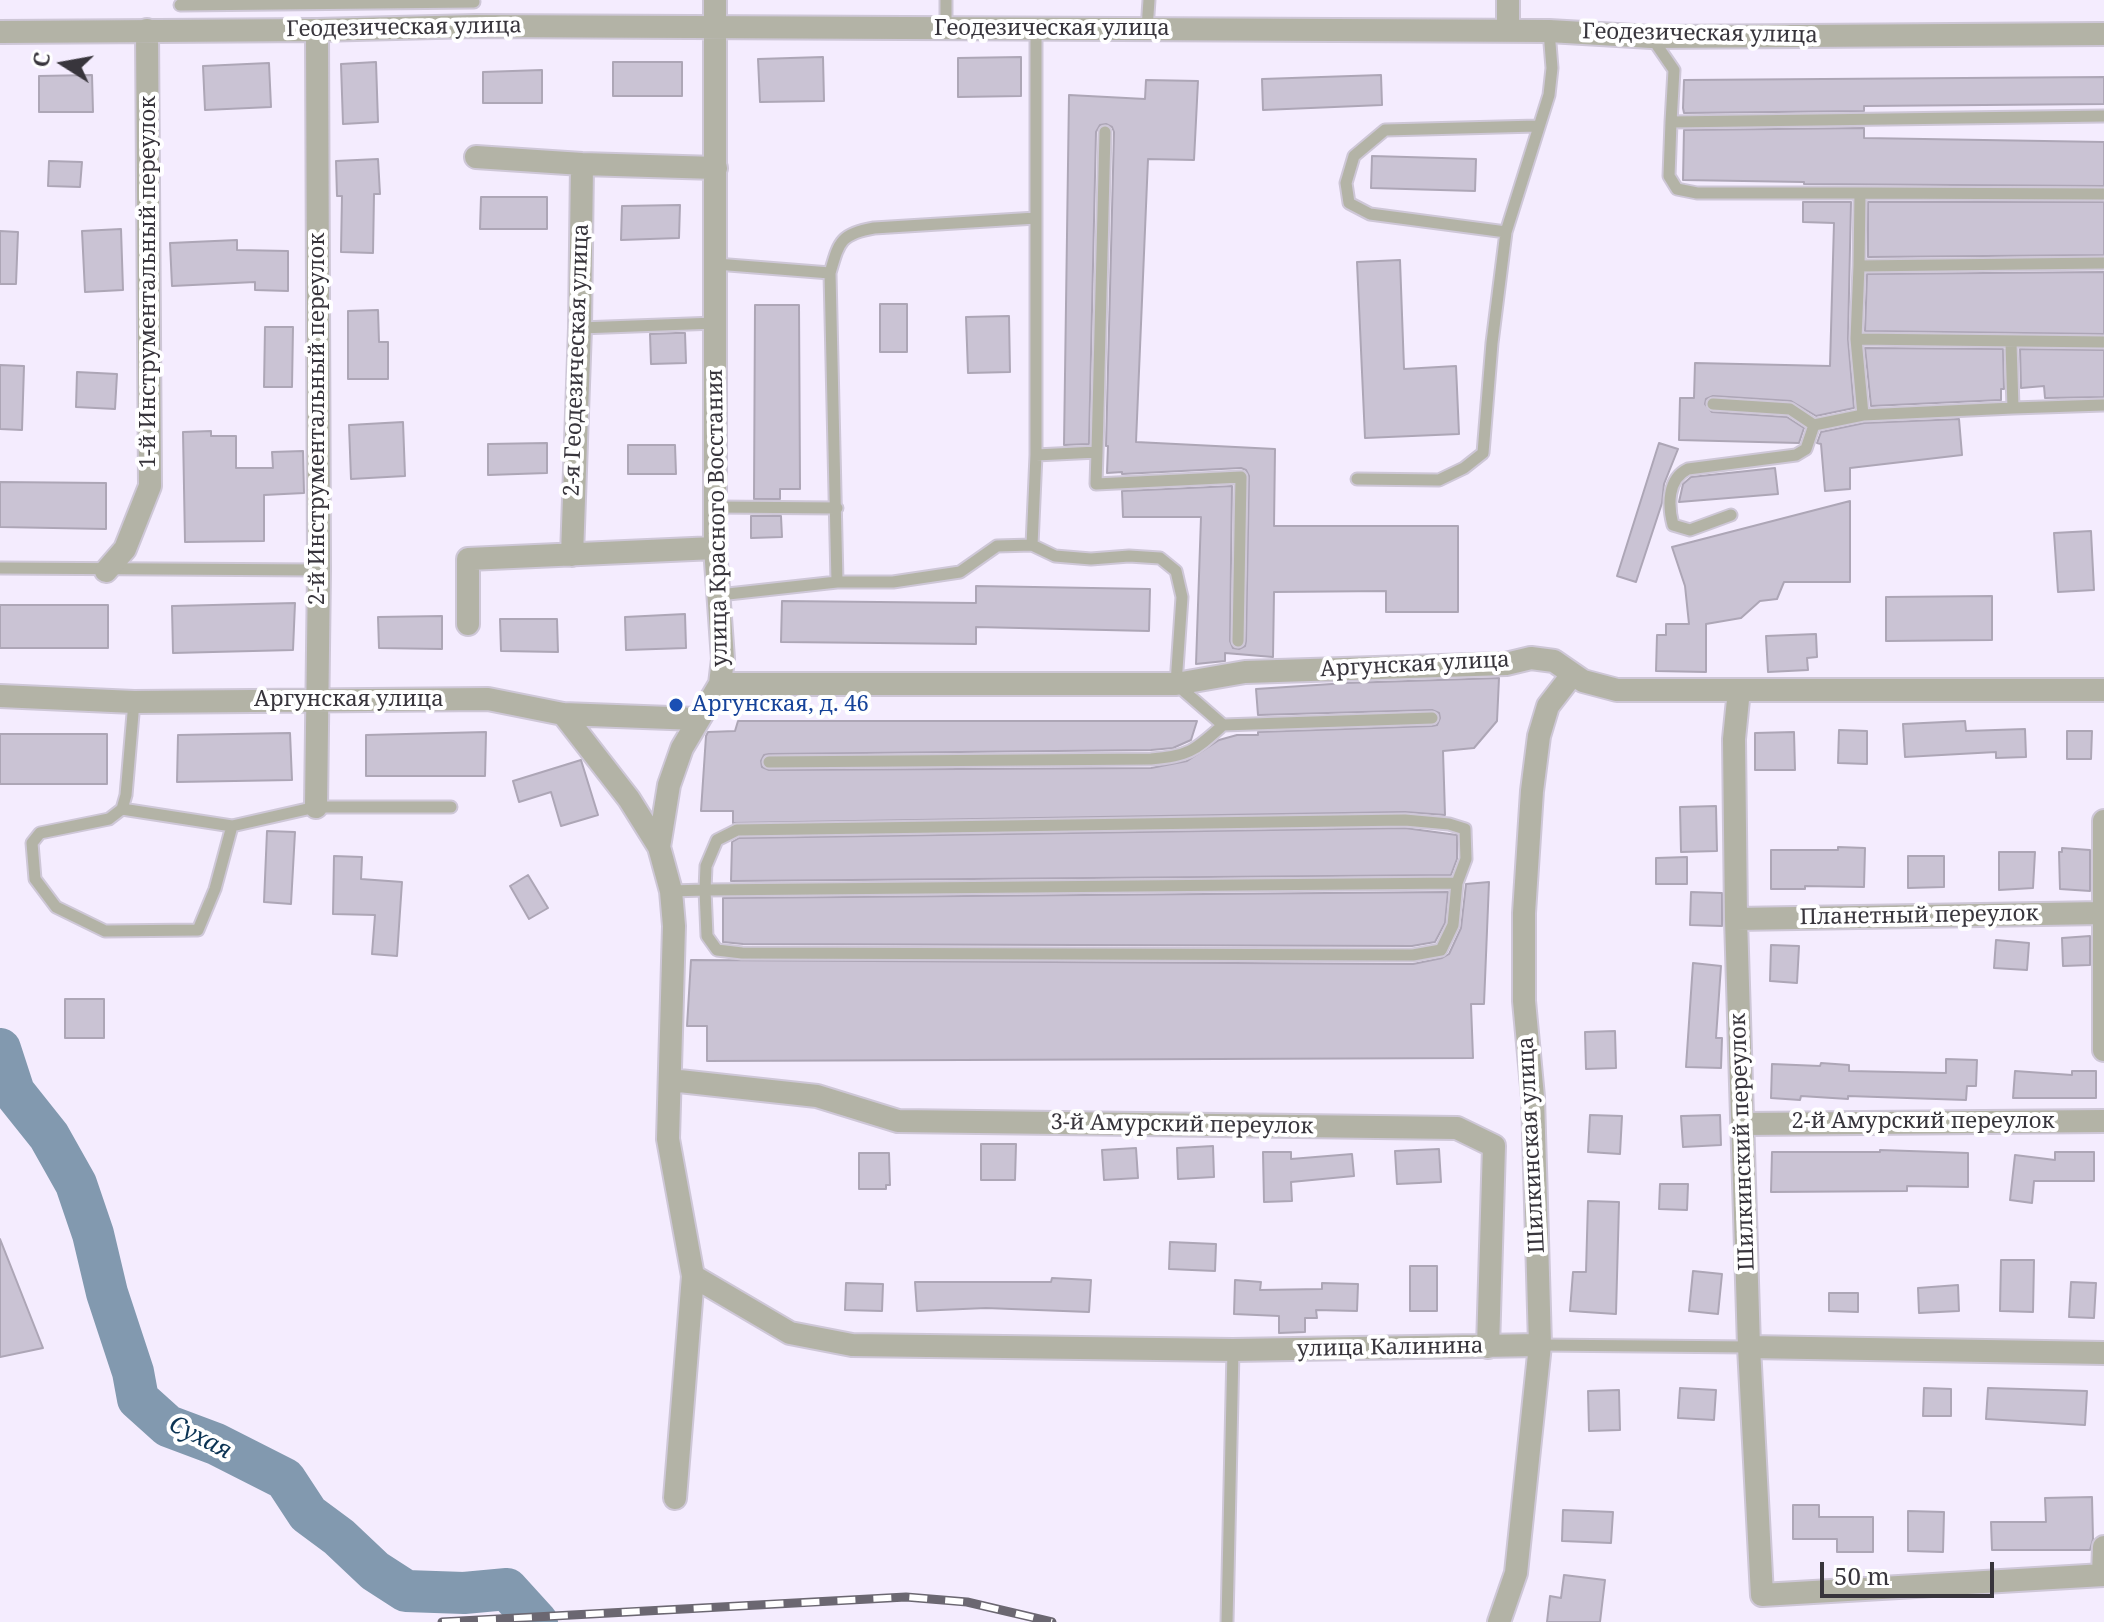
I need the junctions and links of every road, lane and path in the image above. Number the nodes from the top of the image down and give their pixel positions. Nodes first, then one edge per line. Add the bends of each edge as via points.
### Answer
1 (715, 0) edge
2 (946, 0) edge
3 (1149, 0) edge
4 (1508, 0) edge
5 (474, 1) edge
6 (180, 3) edge
7 (475, 26) junction
8 (714, 27) junction
9 (946, 28) junction
10 (1036, 29) junction
11 (1147, 29) junction
12 (147, 30) junction
13 (180, 30) junction
14 (317, 30) junction
15 (1508, 31) junction
16 (1549, 31) junction
17 (0, 32) edge
18 (2104, 34) edge
19 (1651, 37) junction
20 (2104, 116) edge
21 (1671, 122) junction
22 (1537, 126) junction
23 (1105, 132) dead end
24 (476, 157) dead end
25 (582, 164) junction
26 (716, 168) junction
27 (1860, 193) junction
28 (2104, 194) edge
29 (1036, 218) junction
30 (1506, 232) junction
31 (2104, 263) edge
32 (716, 264) junction
33 (1859, 266) junction
34 (830, 273) junction
35 (716, 323) junction
36 (580, 328) junction
37 (1856, 339) junction
38 (2104, 342) edge
39 (2011, 343) junction
40 (1713, 404) dead end
41 (2104, 405) edge
42 (2013, 408) junction
43 (1863, 415) junction
44 (1814, 425) junction
45 (1097, 452) junction
46 (1036, 455) junction
47 (1357, 479) dead end
48 (716, 507) junction
49 (837, 508) junction
50 (1731, 515) dead end
51 (1032, 545) junction
52 (715, 548) junction
53 (572, 555) junction
54 (0, 568) edge
55 (319, 570) junction
56 (106, 571) junction
57 (837, 582) junction
58 (719, 595) junction
59 (468, 624) dead end
60 (1238, 641) dead end
61 (1572, 675) junction
62 (720, 684) junction
63 (1176, 684) junction
64 (1739, 690) junction
65 (2104, 690) edge
66 (0, 696) edge
67 (318, 699) junction
68 (134, 702) junction
69 (563, 714) junction
70 (1432, 718) dead end
71 (697, 719) junction
72 (1223, 725) junction
73 (769, 762) dead end
74 (316, 807) junction
75 (451, 807) dead end
76 (122, 809) junction
77 (2104, 821) edge
78 (232, 826) junction
79 (659, 847) junction
80 (1457, 883) junction
81 (705, 890) junction
82 (671, 891) junction
83 (2102, 913) edge
84 (1736, 919) junction
85 (2104, 1050) edge
86 (670, 1080) junction
87 (2104, 1121) edge
88 (1743, 1124) junction
89 (693, 1276) junction
90 (1540, 1345) junction
91 (1488, 1347) junction
92 (1749, 1347) junction
93 (1233, 1350) junction
94 (2104, 1353) edge
95 (675, 1498) dead end
96 (2104, 1547) edge
97 (2103, 1575) edge
98 (1227, 1622) edge
99 (1499, 1622) edge

1 - 8 street, улица Красного Восстания
2 - 9 lane
3 - 11 lane
4 - 15 street
5 - 6 lane
5 - 7 lane
6 - 13 lane
7 - 8 street, Геодезическая улица
7 - 14 street, Геодезическая улица
8 - 9 street, Геодезическая улица
8 - 26 street, улица Красного Восстания
9 - 10 street, Геодезическая улица
10 - 11 street, Геодезическая улица
10 - 29 lane
11 - 15 street, Геодезическая улица
12 - 13 street, Геодезическая улица
12 - 17 street, Геодезическая улица
12 - 56 street, 1-й Инструментальный переулок via 150,486 125,549
13 - 14 street, Геодезическая улица
14 - 55 street, 2-й Инструментальный переулок
15 - 16 street, Геодезическая улица
16 - 19 street, Геодезическая улица
16 - 22 lane via 1549,95
18 - 19 street, Геодезическая улица
19 - 21 lane via 1674,70
20 - 21 lane
21 - 27 lane via 1669,176 1677,189
22 - 30 lane
22 - 30 lane via 1385,130 1354,156 1346,183 1349,203 1370,214
23 - 45 lane
24 - 25 street
25 - 26 street
25 - 36 street, 2-я Геодезическая улица
26 - 32 street, улица Красного Восстания
27 - 28 lane
27 - 33 lane
29 - 34 lane via 852,232 838,244
29 - 46 lane
30 - 47 lane via 1483,453 1439,480
31 - 33 lane
32 - 34 lane
32 - 35 street, улица Красного Восстания
33 - 37 lane
34 - 49 lane
35 - 36 lane
35 - 48 street, улица Красного Восстания
36 - 53 street, 2-я Геодезическая улица
37 - 39 lane
37 - 43 lane
38 - 39 lane
39 - 42 lane
40 - 44 lane via 1790,409
41 - 42 lane
42 - 43 lane
43 - 44 lane
44 - 50 lane via 1806,449 1796,455 1688,469 1674,481 1668,507 1673,525 1690,530
45 - 46 lane
45 - 60 lane via 1096,484 1241,477
46 - 51 lane
48 - 49 lane
48 - 52 street, улица Красного Восстания
49 - 57 lane
51 - 57 lane via 997,546 960,572 893,582
51 - 63 lane via 1055,556 1160,558 1176,571 1182,597
52 - 53 street
52 - 58 street, улица Красного Восстания
53 - 59 street via 468,559
54 - 56 lane
55 - 56 lane
55 - 67 street, 2-й Инструментальный переулок
57 - 58 lane
58 - 62 street, улица Красного Восстания
61 - 63 street, Аргунская улица via 1554,661 1531,658 1506,664 1245,672
61 - 64 street, Аргунская улица via 1617,690
61 - 90 street, Шилкинская улица via 1548,706 1539,736 1524,913
62 - 63 street, Аргунская улица
62 - 71 street, улица Красного Восстания
63 - 72 lane
64 - 65 street, Аргунская улица
64 - 84 street, Шилкинский переулок via 1734,739
66 - 68 street, Аргунская улица
67 - 68 street, Аргунская улица
67 - 69 street, Аргунская улица via 488,699
67 - 74 street, 2-й Инструментальный переулок
68 - 76 lane
69 - 71 street, Аргунская улица
69 - 79 street
70 - 72 lane
71 - 79 street, улица Красного Восстания via 669,785
72 - 73 lane via 1181,756 1151,759
74 - 75 lane
74 - 78 lane
76 - 78 lane
76 - 78 lane via 109,819 40,833 32,843 35,879 56,907 105,931 198,930
77 - 83 street
79 - 82 street, улица Красного Восстания
80 - 81 lane
80 - 81 lane via 1453,925 1441,950 1413,955 742,953 717,950 707,936
80 - 81 lane via 1466,859 1465,829 1405,820 737,830 717,840 706,866
81 - 82 lane
82 - 86 street, улица Красного Восстания
83 - 84 street, Планетный переулок
83 - 85 street
84 - 88 street, Шилкинский переулок
86 - 89 street, улица Красного Восстания via 668,1139
86 - 91 street, 3-й Амурский переулок via 817,1096 898,1121 1457,1128 1494,1146
87 - 88 street, 2-й Амурский переулок
88 - 92 street, Шилкинский переулок
89 - 93 street, улица Калинина via 790,1333 852,1345
89 - 95 street, улица Красного Восстания
90 - 91 street, улица Калинина
90 - 92 lane, улица Калинина
90 - 99 street, Шилкинская улица via 1516,1573
91 - 93 street, улица Калинина
92 - 94 street, улица Калинина
92 - 97 street, Шилкинский переулок via 1762,1595
93 - 98 lane
96 - 97 street

